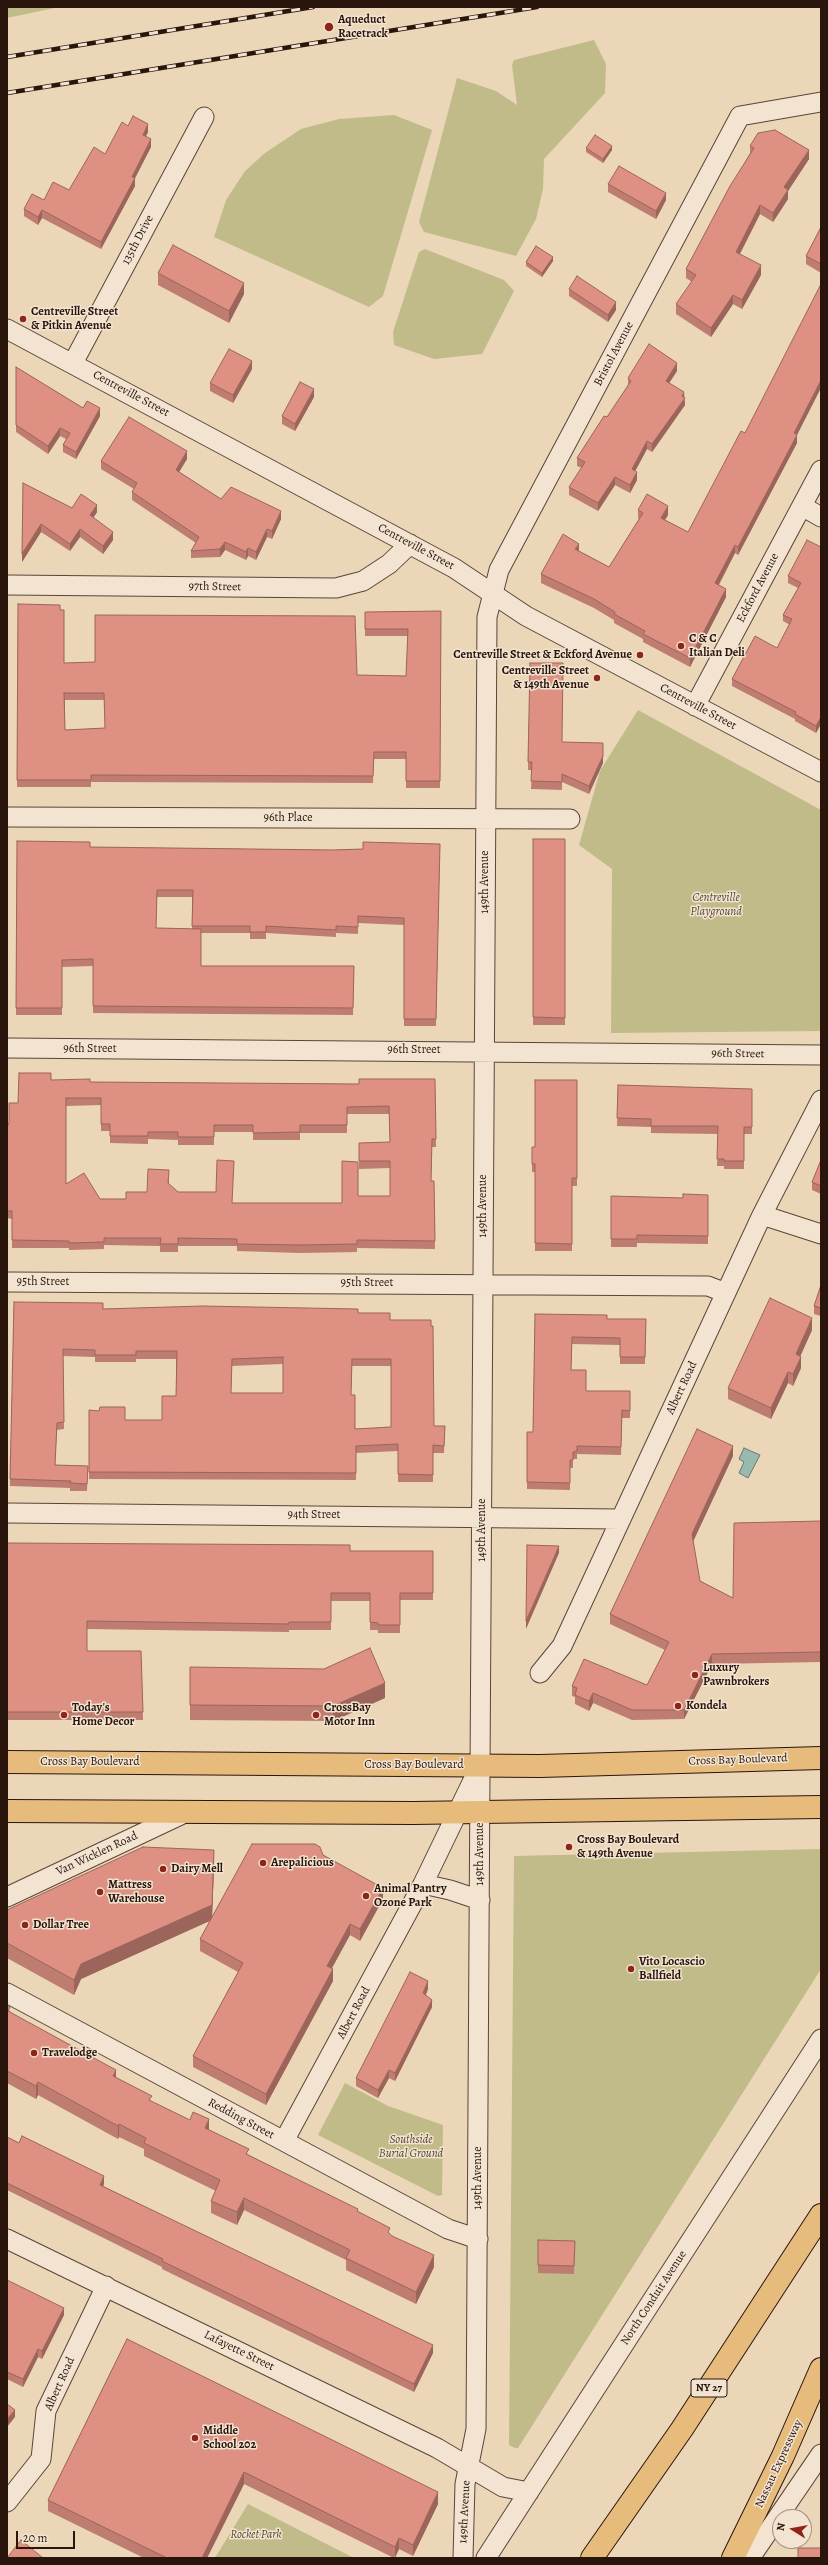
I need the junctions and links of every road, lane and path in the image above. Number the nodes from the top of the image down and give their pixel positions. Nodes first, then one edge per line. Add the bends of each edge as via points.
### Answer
1 (821, 102) edge
2 (204, 117) dead end
3 (7, 329) edge
4 (73, 363) junction
5 (821, 470) edge
6 (802, 506) junction
7 (821, 517) edge
8 (410, 544) junction
9 (7, 585) edge
10 (493, 594) junction
11 (695, 706) junction
12 (821, 772) edge
13 (7, 817) edge
14 (485, 819) junction
15 (570, 819) dead end
16 (7, 1048) edge
17 (484, 1052) junction
18 (821, 1055) edge
19 (821, 1100) edge
20 (762, 1215) junction
21 (821, 1234) edge
22 (7, 1282) edge
23 (483, 1283) junction
24 (726, 1293) junction
25 (7, 1513) edge
26 (482, 1516) junction
27 (620, 1519) junction
28 (540, 1673) dead end
29 (821, 1758) edge
30 (7, 1762) edge
31 (480, 1765) junction
32 (821, 1807) edge
33 (7, 1811) edge
34 (458, 1811) junction
35 (480, 1811) junction
36 (187, 1812) junction
37 (423, 1884) junction
38 (7, 1897) edge
39 (480, 1900) junction
40 (7, 1993) edge
41 (821, 2039) edge
42 (284, 2141) junction
43 (821, 2215) edge
44 (7, 2238) edge
45 (478, 2239) junction
46 (106, 2286) junction
47 (821, 2369) edge
48 (821, 2454) edge
49 (468, 2467) junction
50 (812, 2482) edge
51 (529, 2492) junction
52 (7, 2502) edge
53 (463, 2558) edge
54 (486, 2558) edge
55 (592, 2558) edge
56 (733, 2558) edge
57 (750, 2558) edge

1 - 10 street, Bristol Avenue via 740,116 499,570
2 - 4 street, 135th Drive
3 - 4 street, Centreville Street
4 - 8 street, Centreville Street
5 - 6 street, Eckford Avenue
6 - 7 street
6 - 11 street, Eckford Avenue
8 - 9 street, 97th Street via 389,564 363,581 336,588
8 - 10 street, Centreville Street via 454,568
10 - 11 street, Centreville Street via 526,616
10 - 14 street, 149th Avenue via 486,617
11 - 12 street, Centreville Street
13 - 14 street, 96th Place
14 - 15 street, 96th Place
14 - 17 street, 149th Avenue
16 - 17 street, 96th Street
17 - 18 street, 96th Street
17 - 23 street, 149th Avenue
19 - 20 street, Albert Road
20 - 21 street
20 - 24 street, Albert Road
22 - 23 street, 95th Street
23 - 24 street, 95th Street via 708,1286
23 - 26 street, 149th Avenue
24 - 27 street, Albert Road
25 - 26 street, 94th Street
26 - 27 street, 94th Street
26 - 31 street, 149th Avenue
27 - 28 street, Albert Road via 562,1646
29 - 31 main road, Cross Bay Boulevard
30 - 31 main road, Cross Bay Boulevard
31 - 34 street, Albert Road
31 - 35 street, 149th Avenue
32 - 35 main road
33 - 36 main road
34 - 35 main road
34 - 36 main road
34 - 37 street, Albert Road
35 - 39 street, 149th Avenue
36 - 38 street, Van Wicklen Road
37 - 39 street
37 - 42 street, Albert Road
39 - 45 street, 149th Avenue
40 - 42 street, Redding Street
41 - 51 street, North Conduit Avenue
42 - 45 street, Redding Street via 448,2229
43 - 55 main road, NY 27 via 682,2429
44 - 46 street, Lafayette Street
45 - 49 street, 149th Avenue via 476,2429
46 - 49 street, Lafayette Street via 437,2448
46 - 52 street, Albert Road via 46,2411 40,2459
47 - 56 main road, Nassau Expressway via 783,2456
48 - 50 street
49 - 51 street, 149th Avenue via 503,2487
49 - 53 street, 149th Avenue via 465,2484
50 - 57 street
51 - 54 street, North Conduit Avenue

